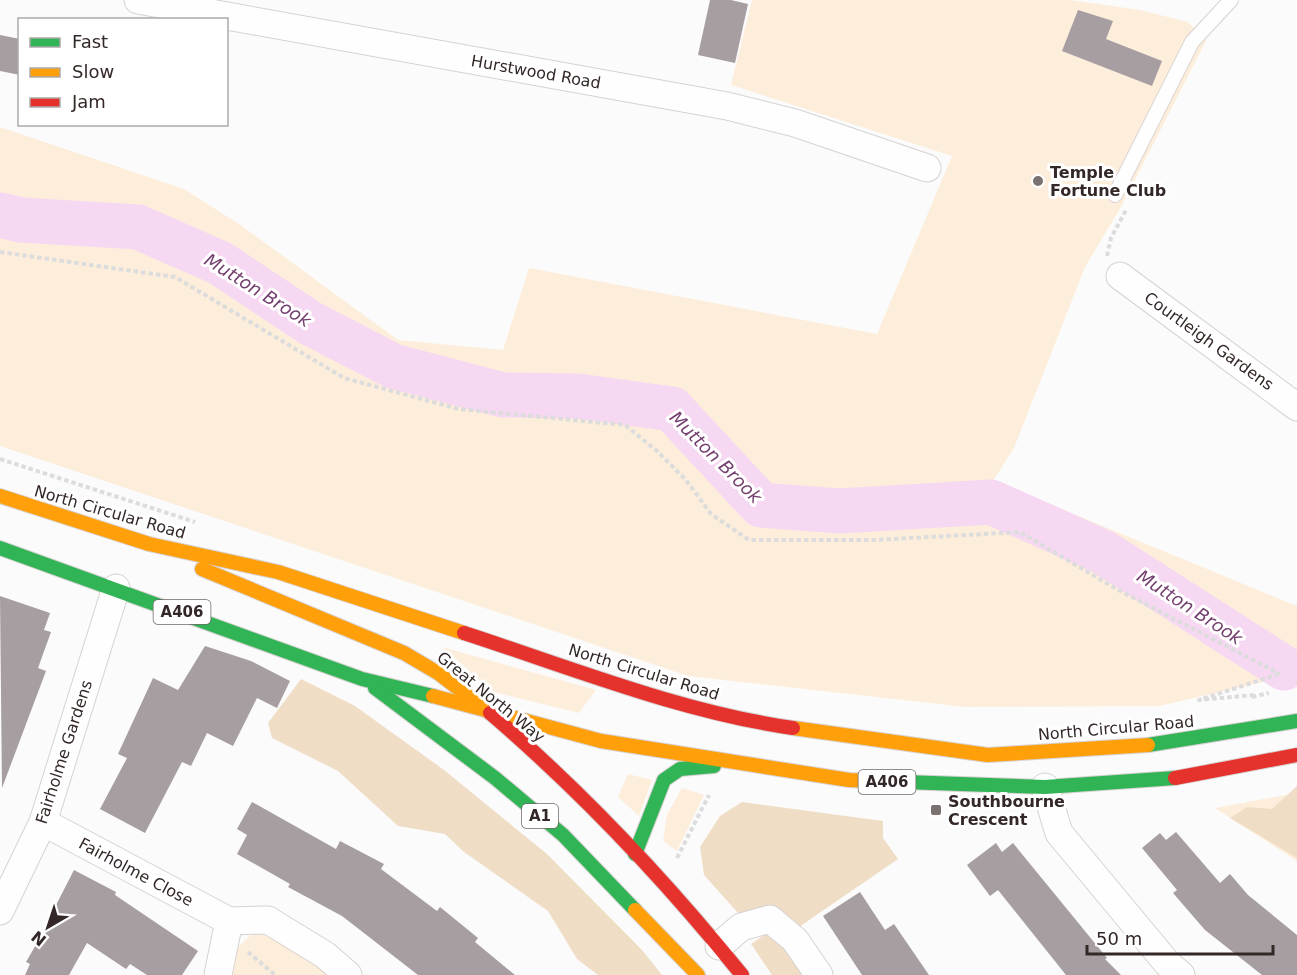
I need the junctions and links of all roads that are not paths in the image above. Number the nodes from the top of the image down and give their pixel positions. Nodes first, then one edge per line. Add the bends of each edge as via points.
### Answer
1 (138, 0) edge
2 (1231, 0) edge
3 (234, 9) edge
4 (927, 168) dead end
5 (1115, 195) dead end
6 (1120, 276) dead end
7 (1297, 406) edge
8 (0, 496) edge
9 (149, 544) junction
10 (0, 548) edge
11 (116, 588) junction
12 (362, 679) junction
13 (482, 707) junction
14 (1297, 722) edge
15 (1297, 755) edge
16 (749, 764) junction
17 (1045, 787) junction
18 (43, 822) junction
19 (635, 854) junction
20 (0, 911) edge
21 (229, 921) junction
22 (719, 946) junction
23 (218, 975) edge
24 (348, 975) edge
25 (698, 975) edge
26 (742, 975) edge
27 (819, 975) edge
28 (1181, 975) edge

1 - 3 street, Hurstwood Road
2 - 5 lane via 1192,42
3 - 4 street, Hurstwood Road via 727,106 795,123
6 - 7 street, Courtleigh Gardens
8 - 9 highway, North Circular Road
9 - 13 highway, Great North Way / A1 via 269,600 395,648
9 - 14 highway, North Circular Road via 278,572 633,688 747,721 988,755 1151,745
10 - 11 highway, A406
11 - 12 highway, A406
11 - 18 street, Fairholme Gardens
12 - 13 highway, A406
12 - 25 highway, A1 via 495,778 563,835
13 - 16 highway, A406 via 601,741
13 - 19 highway, Great North Way / A1 via 531,749
15 - 17 highway, A406 via 1173,778
16 - 17 highway, A406 via 849,780
16 - 19 highway via 680,769 664,780
17 - 28 street via 1059,833
18 - 20 street, Fairholme Gardens
18 - 21 street, Fairholme Close
19 - 22 highway, Great North Way / A1
21 - 23 street
21 - 24 street, Fairholme Close via 268,920 325,955
22 - 26 highway, Great North Way / A1
22 - 27 street via 741,927 770,919 795,940

